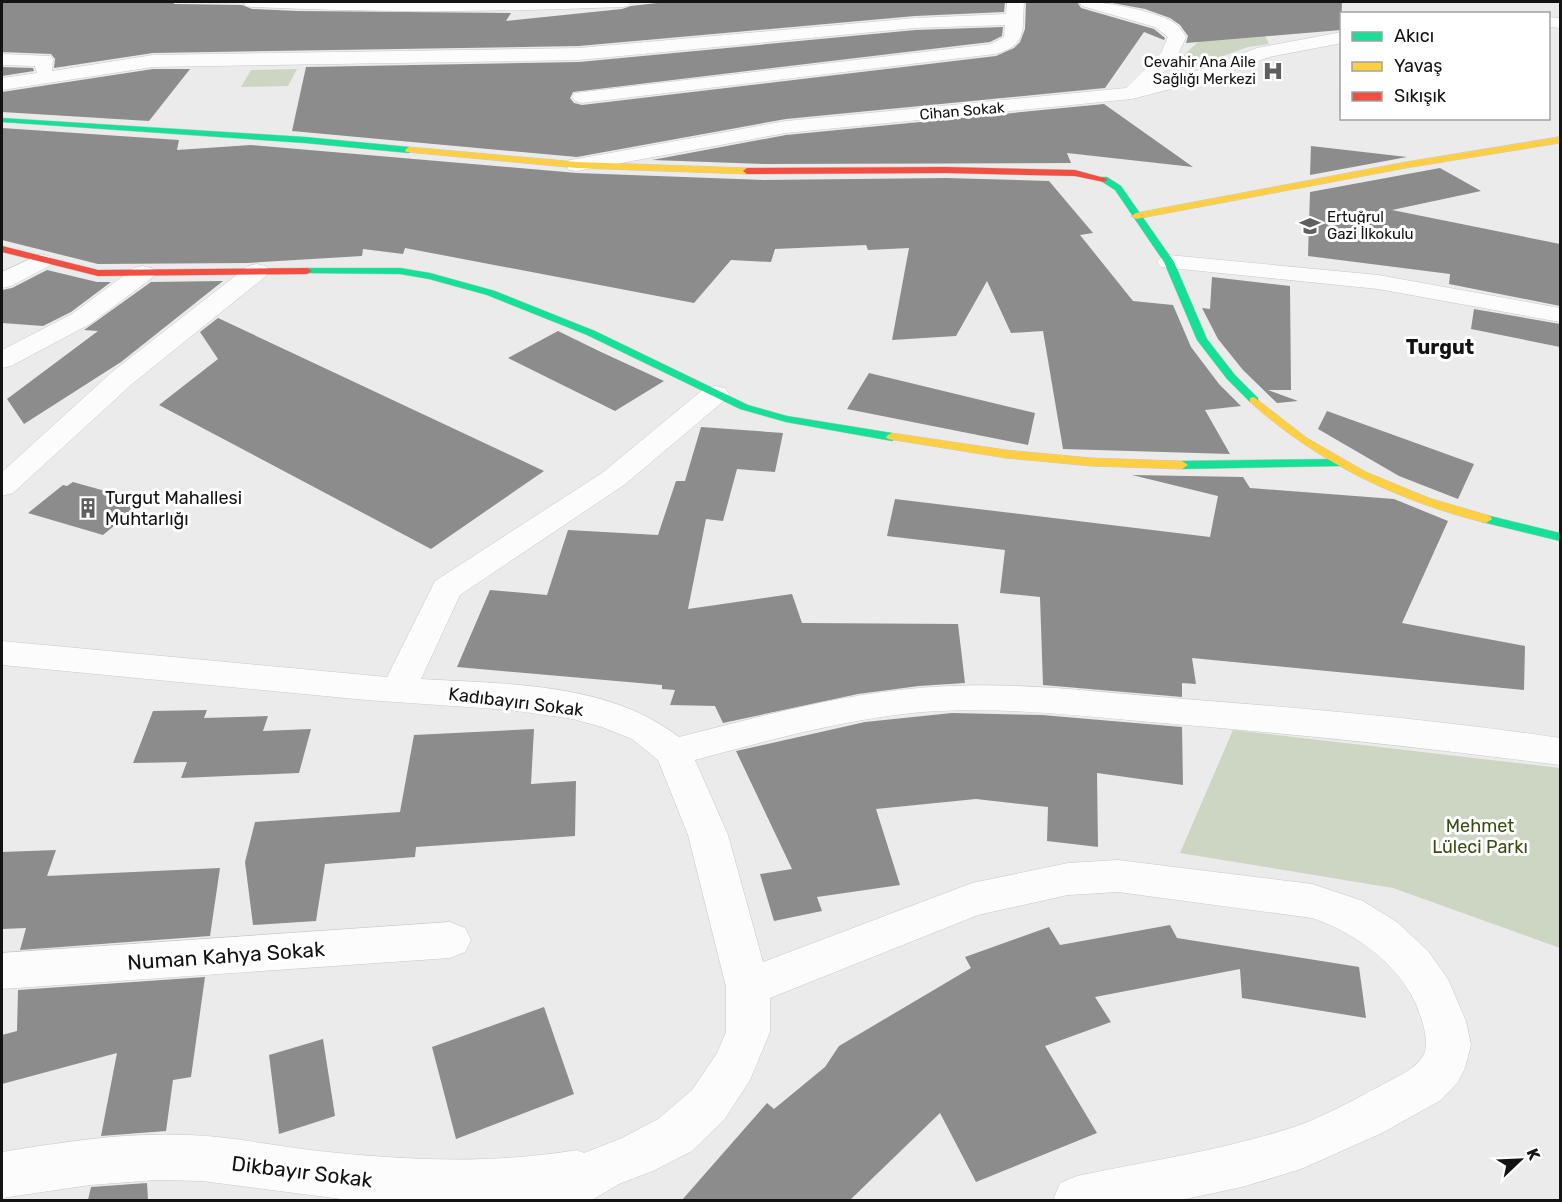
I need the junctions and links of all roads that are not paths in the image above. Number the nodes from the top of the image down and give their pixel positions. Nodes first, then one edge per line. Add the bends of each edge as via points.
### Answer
1 (252, 2) edge
2 (622, 2) edge
3 (1088, 2) edge
4 (1016, 10) edge
5 (1340, 37) edge
6 (2, 60) edge
7 (44, 77) junction
8 (2, 84) edge
9 (1132, 93) junction
10 (582, 97) dead end
11 (2, 120) edge
12 (1560, 140) edge
13 (577, 165) junction
14 (1136, 216) junction
15 (2, 249) edge
16 (41, 261) junction
17 (1169, 262) junction
18 (257, 271) junction
19 (143, 273) junction
20 (2, 280) edge
21 (1560, 315) edge
22 (2, 360) edge
23 (715, 394) junction
24 (1338, 463) junction
25 (2, 487) edge
26 (1560, 537) edge
27 (2, 653) edge
28 (398, 690) junction
29 (1560, 751) edge
30 (673, 752) junction
31 (450, 940) dead end
32 (2, 971) edge
33 (748, 987) junction
34 (602, 1168) junction
35 (2, 1175) edge
36 (547, 1200) edge
37 (1077, 1200) edge

1 - 2 street via 506,6
3 - 9 street via 1161,23 1177,37 1170,55
4 - 7 street via 579,54 153,61
4 - 10 street via 1011,41 995,49
5 - 9 street, Cihan Sokak via 1264,52 1206,74
6 - 7 street via 44,60
7 - 8 street
9 - 13 street, Cihan Sokak via 786,127
11 - 13 main road via 305,140
12 - 14 main road
13 - 14 main road via 764,172 1075,173 1102,178 1118,188
14 - 17 main road
15 - 16 main road
16 - 19 main road via 98,273
16 - 20 street
17 - 21 street via 1378,282
17 - 24 main road via 1202,340 1231,377 1296,436
18 - 19 main road
18 - 23 main road via 400,271 456,283 591,333
18 - 25 street via 122,378
19 - 22 street via 81,319
23 - 24 main road via 786,419 1006,454 1091,462 1218,466
23 - 28 street via 613,479 447,589
24 - 26 main road via 1468,515
27 - 28 street, Kadıbayırı Sokak
28 - 30 street, Kadıbayırı Sokak via 573,706 645,730
29 - 30 street via 1357,727 972,699 919,700 815,717
30 - 33 street, Kadıbayırı Sokak via 708,836
31 - 32 street, Numan Kahya Sokak
33 - 34 street, Kadıbayırı Sokak via 748,1032 734,1066 708,1105 675,1135
33 - 37 street via 972,900 1068,879 1118,876 1312,901 1348,913 1382,934 1413,964 1433,992 1449,1045 1442,1068 1425,1085 1301,1147
34 - 35 street, Dikbayır Sokak via 546,1180 421,1185 179,1157 91,1161
34 - 36 street, Kadıbayırı Sokak

